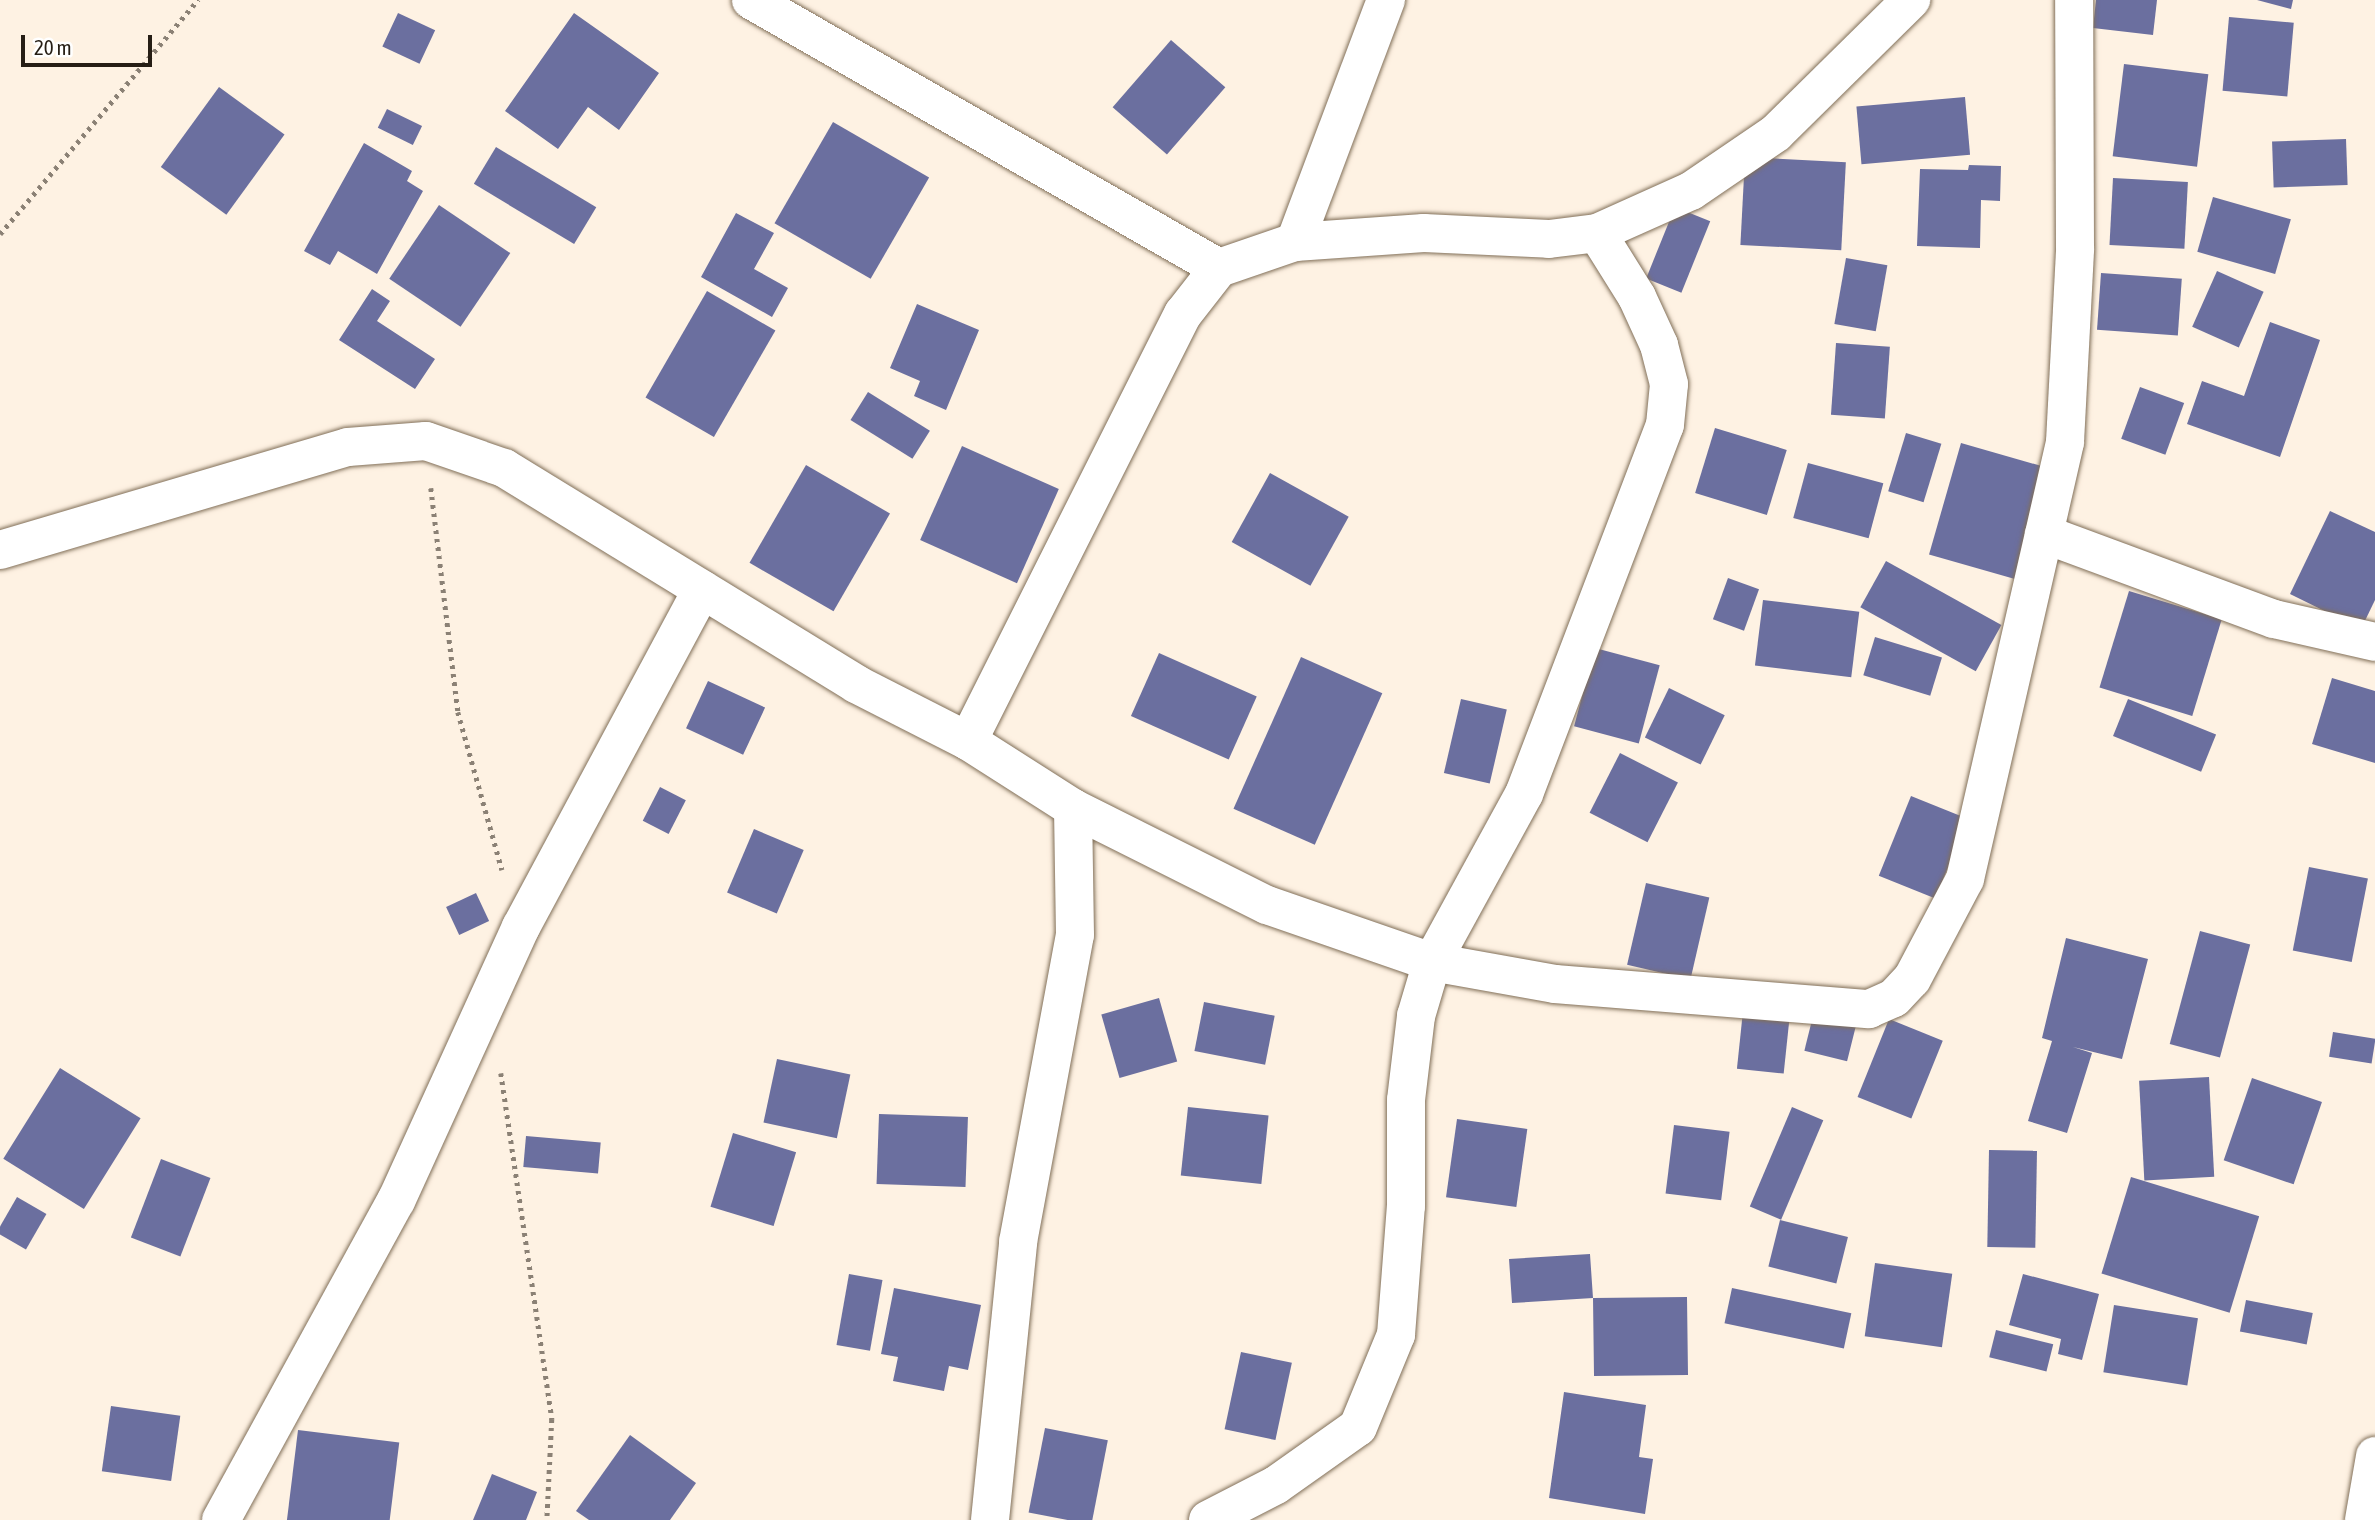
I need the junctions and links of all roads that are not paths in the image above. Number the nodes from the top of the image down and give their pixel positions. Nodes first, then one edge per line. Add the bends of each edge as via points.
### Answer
1 (751, 0) edge
2 (1386, 0) edge
3 (1911, 0) edge
4 (2074, 0) edge
5 (797, 12) edge
6 (1597, 233) junction
7 (1295, 242) junction
8 (1219, 268) junction
9 (2044, 534) junction
10 (0, 550) edge
11 (702, 589) junction
12 (2375, 642) edge
13 (968, 741) junction
14 (1073, 808) junction
15 (1432, 962) junction
16 (2375, 1456) edge
17 (221, 1520) edge
18 (990, 1520) edge
19 (1208, 1520) edge
20 (2364, 1520) edge

1 - 5 street
2 - 7 street
3 - 6 street via 1776,134 1691,191
4 - 9 street via 2075,248 2065,442
5 - 8 street
6 - 7 street via 1549,239 1424,233
6 - 15 street via 1637,297 1659,345 1669,384 1665,425 1524,794
7 - 8 street
8 - 13 street via 1183,314
9 - 12 street via 2274,619
9 - 15 street via 1965,879 1912,979 1894,998 1869,1009 1709,998 1555,984
10 - 11 street via 348,447 426,441 504,468
11 - 13 street via 856,684
11 - 17 street via 522,927 396,1201
13 - 14 street
14 - 15 street via 1267,905
14 - 18 street via 1075,935 1018,1242
15 - 19 street via 1416,1017 1406,1100 1406,1206 1396,1335 1358,1427 1276,1485
16 - 20 street

